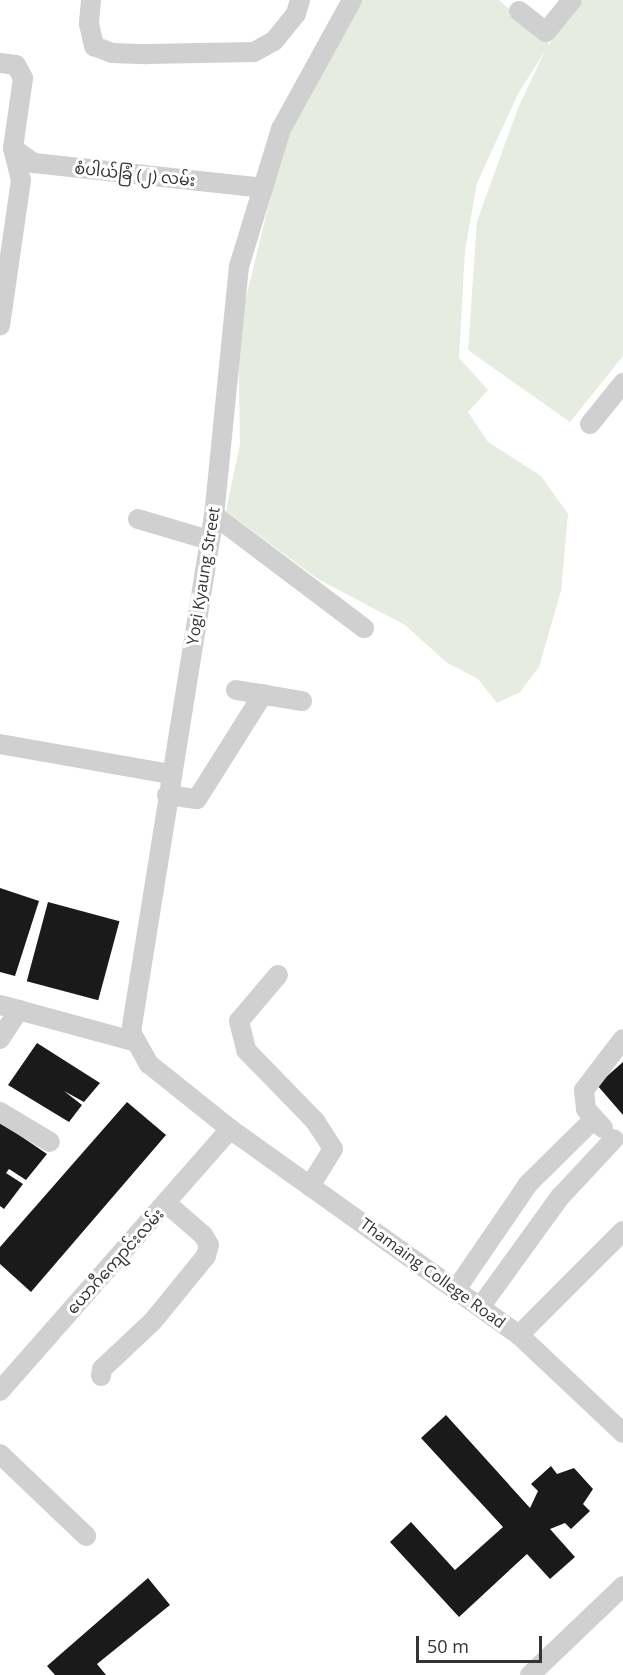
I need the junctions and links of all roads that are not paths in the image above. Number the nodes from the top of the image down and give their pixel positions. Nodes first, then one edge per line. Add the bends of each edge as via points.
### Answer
1 (91, 0) edge
2 (300, 0) edge
3 (352, 0) edge
4 (572, 0) edge
5 (519, 11) dead end
6 (0, 63) edge
7 (7, 147) edge
8 (263, 188) junction
9 (0, 325) edge
10 (623, 383) edge
11 (590, 424) dead end
12 (214, 515) junction
13 (138, 519) dead end
14 (209, 540) junction
15 (364, 628) dead end
16 (236, 690) dead end
17 (263, 694) junction
18 (302, 701) dead end
19 (0, 744) edge
20 (170, 774) junction
21 (166, 795) junction
22 (278, 975) dead end
23 (10, 1008) edge
24 (0, 1039) edge
25 (623, 1039) edge
26 (136, 1042) junction
27 (0, 1112) edge
28 (594, 1119) junction
29 (230, 1129) junction
30 (50, 1142) dead end
31 (618, 1144) edge
32 (538, 1173) junction
33 (310, 1186) junction
34 (560, 1197) junction
35 (166, 1203) junction
36 (623, 1231) edge
37 (457, 1288) junction
38 (481, 1306) junction
39 (519, 1335) junction
40 (101, 1376) dead end
41 (0, 1391) edge
42 (623, 1433) edge
43 (0, 1454) edge
44 (86, 1536) dead end
45 (623, 1586) edge
46 (530, 1675) edge

1 - 2 street via 89,24 94,46 112,53 147,54 254,52 274,42 296,14
3 - 8 street, Yogi Kyaung Street via 281,129
4 - 5 street via 546,32
6 - 7 street via 22,70
7 - 8 street, စံပါယ်ခြံ (၂) လမ်း via 34,163
7 - 9 street via 21,180
8 - 12 street, Yogi Kyaung Street via 239,266
10 - 11 street
12 - 14 street, Yogi Kyaung Street
12 - 15 street
13 - 14 street
14 - 20 street, Yogi Kyaung Street
16 - 17 street
17 - 18 street
17 - 21 street via 197,799
19 - 20 street
20 - 21 street, Yogi Kyaung Street
21 - 26 street, Yogi Kyaung Street via 133,1007 131,1032
22 - 33 street via 239,1021 246,1050 315,1121 333,1149
23 - 24 street
23 - 26 street
25 - 28 street via 584,1090 586,1109
26 - 29 street, Yogi Kyaung Street via 149,1064
27 - 30 street
28 - 31 street
28 - 32 street
29 - 33 street, Thamaing College Road
29 - 35 street, ယောဂီကျောင်းလမ်း
31 - 34 street
32 - 34 street
32 - 37 street
33 - 37 street, Thamaing College Road
34 - 38 street
35 - 40 street via 203,1235 209,1245 206,1256 153,1321 102,1369
35 - 41 street, ယောဂီကျောင်းလမ်း
36 - 39 street
37 - 38 street, Thamaing College Road
38 - 39 street, Thamaing College Road
39 - 42 street, Thamaing College Road
43 - 44 street
45 - 46 street

